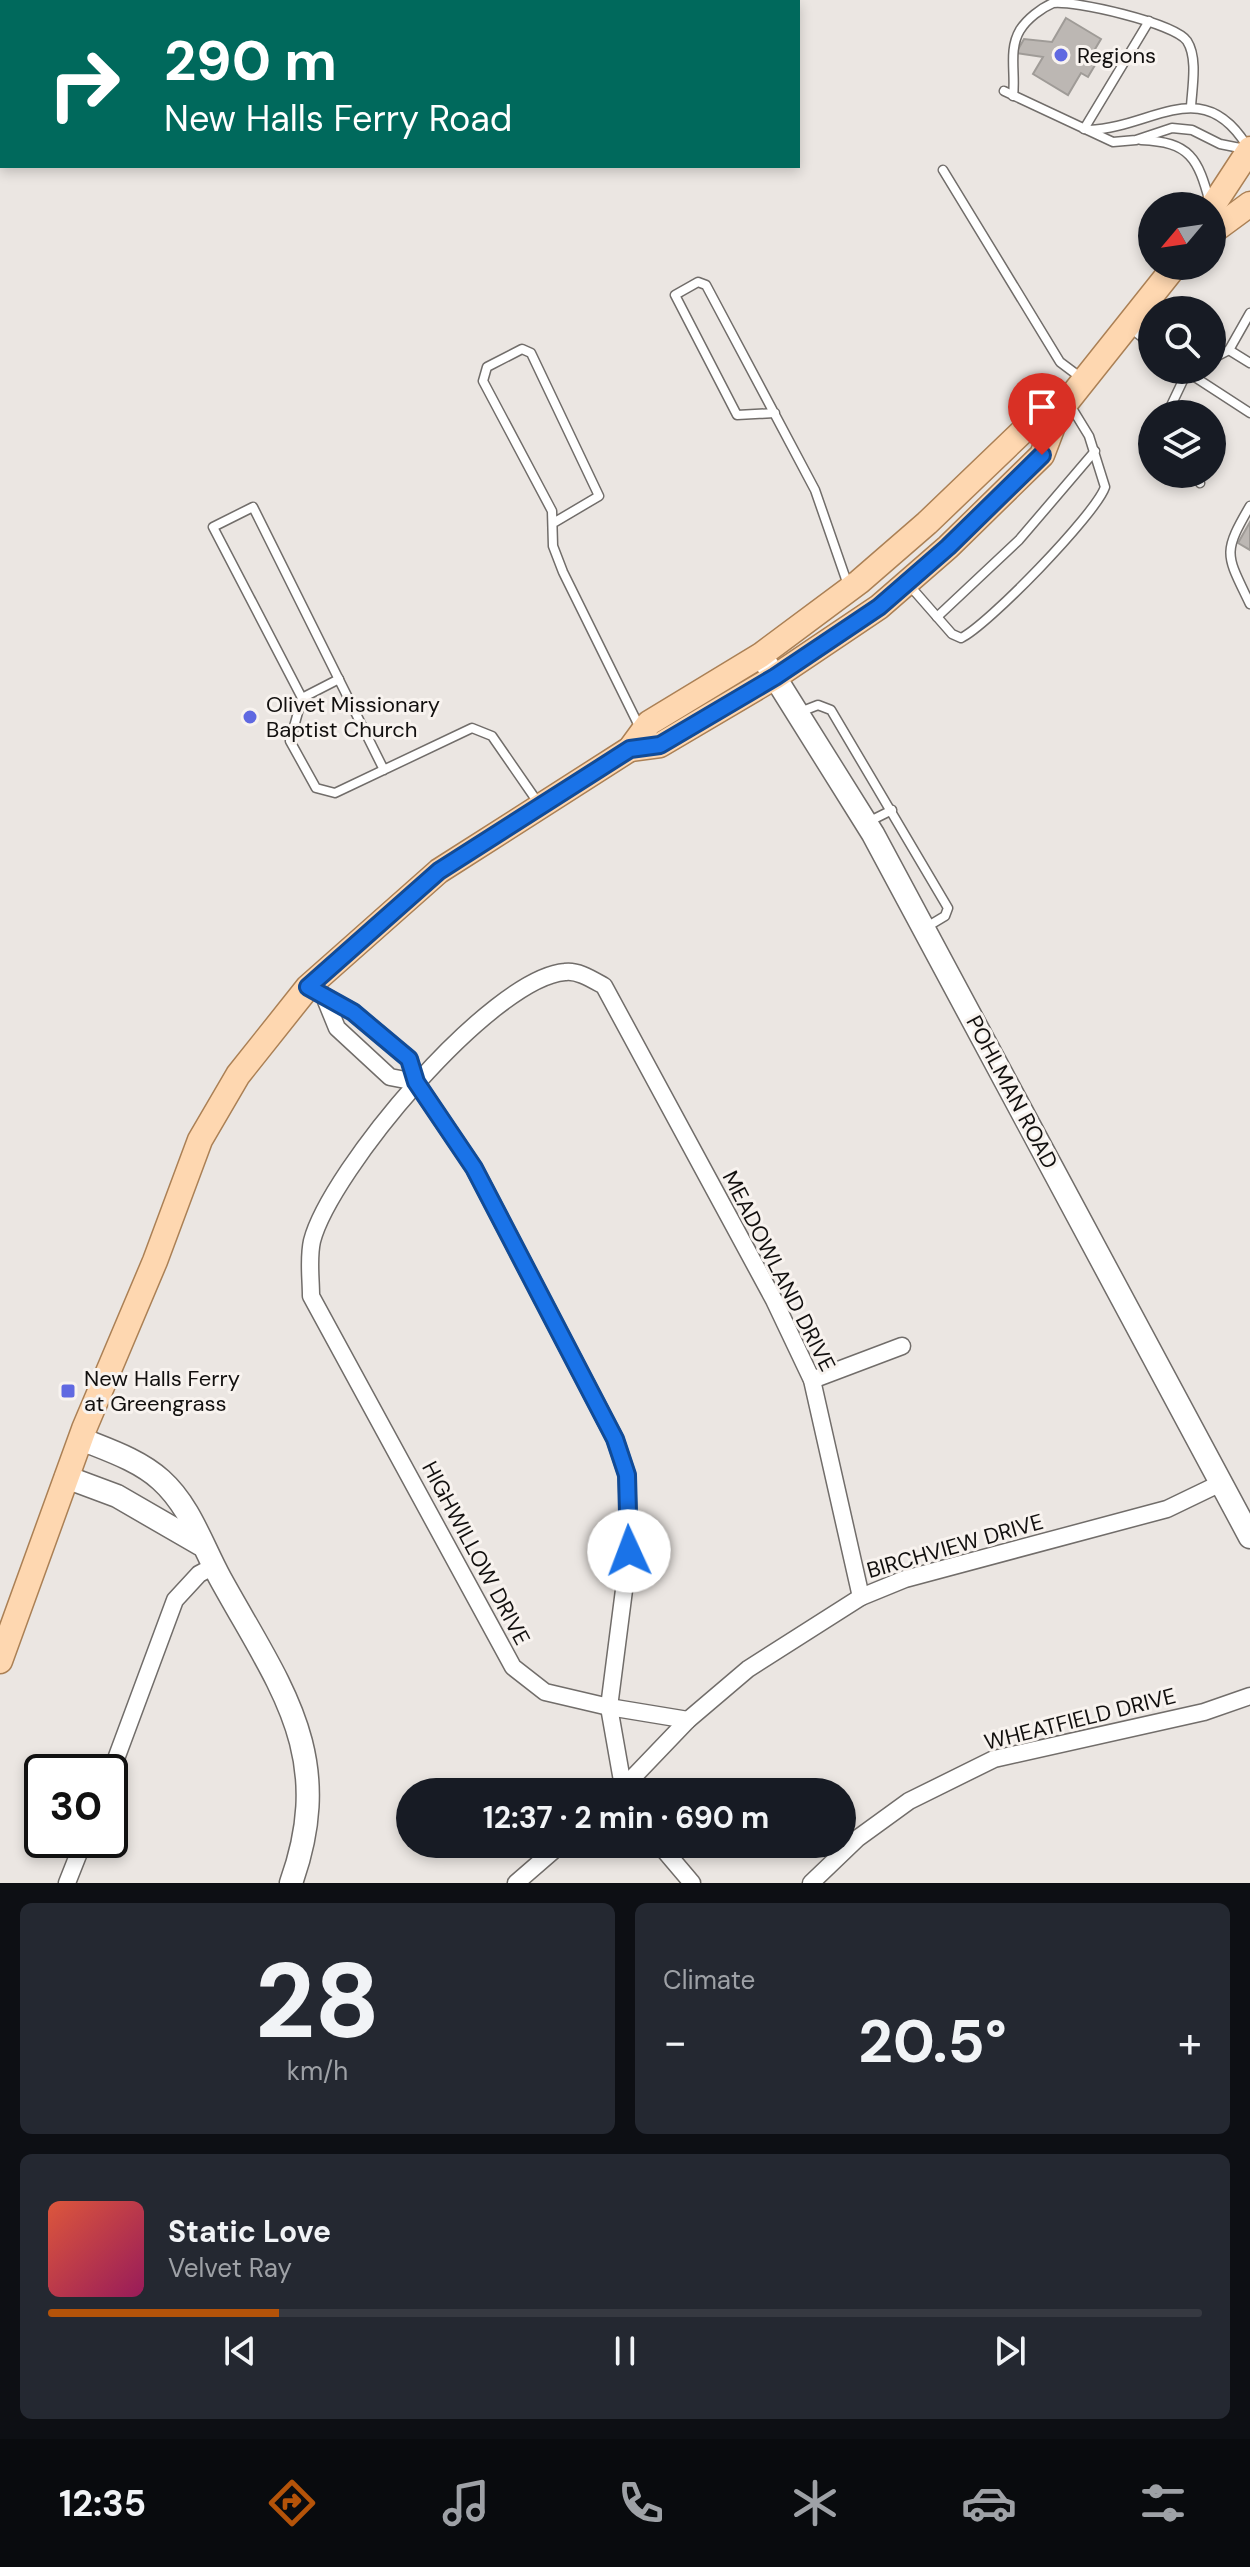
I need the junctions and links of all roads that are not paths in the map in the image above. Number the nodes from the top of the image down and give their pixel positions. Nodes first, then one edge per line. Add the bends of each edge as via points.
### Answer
1 (1149, 21) junction
2 (1004, 91) dead end
3 (1013, 96) junction
4 (1191, 107) junction
5 (1086, 129) junction
6 (1136, 140) junction
7 (1250, 150) edge
8 (943, 170) dead end
9 (1208, 192) edge
10 (1222, 192) edge
11 (1250, 204) edge
12 (1226, 222) edge
13 (1164, 280) edge
14 (1250, 313) edge
15 (1128, 326) junction
16 (1138, 334) edge
17 (1229, 350) junction
18 (1226, 352) edge
19 (1250, 363) edge
20 (1084, 380) junction
21 (1207, 384) edge
22 (1063, 407) junction
23 (775, 413) junction
24 (1250, 413) edge
25 (1095, 451) junction
26 (1250, 506) edge
27 (555, 522) junction
28 (908, 583) junction
29 (850, 589) junction
30 (1250, 603) edge
31 (937, 617) junction
32 (761, 655) junction
33 (775, 677) junction
34 (339, 679) junction
35 (302, 698) junction
36 (797, 713) junction
37 (636, 740) junction
38 (384, 770) junction
39 (541, 807) junction
40 (892, 810) junction
41 (867, 823) junction
42 (924, 928) junction
43 (317, 994) junction
44 (416, 1082) junction
45 (902, 1346) dead end
46 (812, 1380) junction
47 (81, 1439) junction
48 (66, 1477) junction
49 (1221, 1483) junction
50 (1250, 1537) edge
51 (200, 1544) junction
52 (214, 1566) junction
53 (861, 1597) junction
54 (0, 1661) edge
55 (1250, 1696) edge
56 (609, 1707) junction
57 (688, 1720) junction
58 (118, 1754) edge
59 (620, 1778) edge
60 (634, 1778) edge
61 (77, 1858) edge
62 (545, 1858) edge
63 (671, 1858) edge
64 (67, 1883) edge
65 (291, 1883) edge
66 (516, 1883) edge
67 (692, 1883) edge
68 (811, 1883) edge

1 - 3 lane via 1067,1 1053,3 1028,19 1018,33 1012,54
1 - 4 lane via 1172,28 1189,44
1 - 5 lane
2 - 3 lane
3 - 5 lane
4 - 5 lane via 1109,129
4 - 7 lane via 1232,122
5 - 6 lane via 1113,142
6 - 7 lane via 1182,129
6 - 9 lane via 1179,145 1192,156
7 - 10 main road
8 - 20 lane via 1060,362
11 - 12 main road
13 - 15 main road
14 - 17 lane
15 - 16 lane
15 - 20 main road
17 - 18 lane
17 - 19 lane
20 - 22 main road
21 - 24 lane
22 - 25 lane
22 - 28 main road via 1042,455
22 - 29 main road via 1024,430
23 - 23 lane via 706,285 698,282 675,295 737,415
23 - 29 lane via 815,490
25 - 31 lane via 1019,540
25 - 31 lane via 1105,487 1102,495 1011,596 961,638
26 - 30 lane via 1229,541 1229,555
27 - 27 lane via 483,381 487,367 522,349 531,353 599,496
27 - 37 lane via 553,546
28 - 31 lane
28 - 33 main road
29 - 32 main road
32 - 33 street, POHLMAN ROAD
32 - 37 main road via 649,723
33 - 36 street, POHLMAN ROAD
33 - 37 main road via 660,745
34 - 35 lane
34 - 35 lane via 253,507 213,527
34 - 38 lane
35 - 38 lane via 290,741 316,788 335,793
36 - 40 lane via 818,705 831,710
36 - 41 street, POHLMAN ROAD
37 - 39 main road
38 - 39 lane via 472,728 492,736
39 - 43 main road via 439,871
40 - 41 lane
40 - 42 lane via 948,908 945,916
41 - 42 street, POHLMAN ROAD
42 - 49 street, POHLMAN ROAD
43 - 44 street via 353,1012 409,1059
43 - 44 street via 337,1028 390,1077
43 - 47 main road via 238,1075 200,1140
44 - 46 street, MEADOWLAND DRIVE via 487,1014 539,978 567,971 604,986
44 - 56 street via 474,1168 615,1439 627,1475 629,1551
44 - 56 street, HIGHWILLOW DRIVE via 339,1187 313,1239 311,1296 513,1667 545,1692
45 - 46 street
46 - 53 street, MEADOWLAND DRIVE
47 - 48 main road
47 - 51 street via 160,1479 187,1510
48 - 51 street via 117,1496
48 - 54 main road
49 - 50 street, POHLMAN ROAD
49 - 53 street, BIRCHVIEW DRIVE via 1167,1509 905,1579
51 - 52 street
52 - 58 street via 175,1600
52 - 65 street via 293,1710 304,1743 309,1817
53 - 57 street, BIRCHVIEW DRIVE via 748,1669
55 - 68 street, WHEATFIELD DRIVE via 1204,1712 994,1759 909,1801 858,1838
56 - 57 street, HIGHWILLOW DRIVE
56 - 59 street
57 - 60 street, BIRCHVIEW DRIVE
61 - 64 street
62 - 66 street
63 - 67 street

